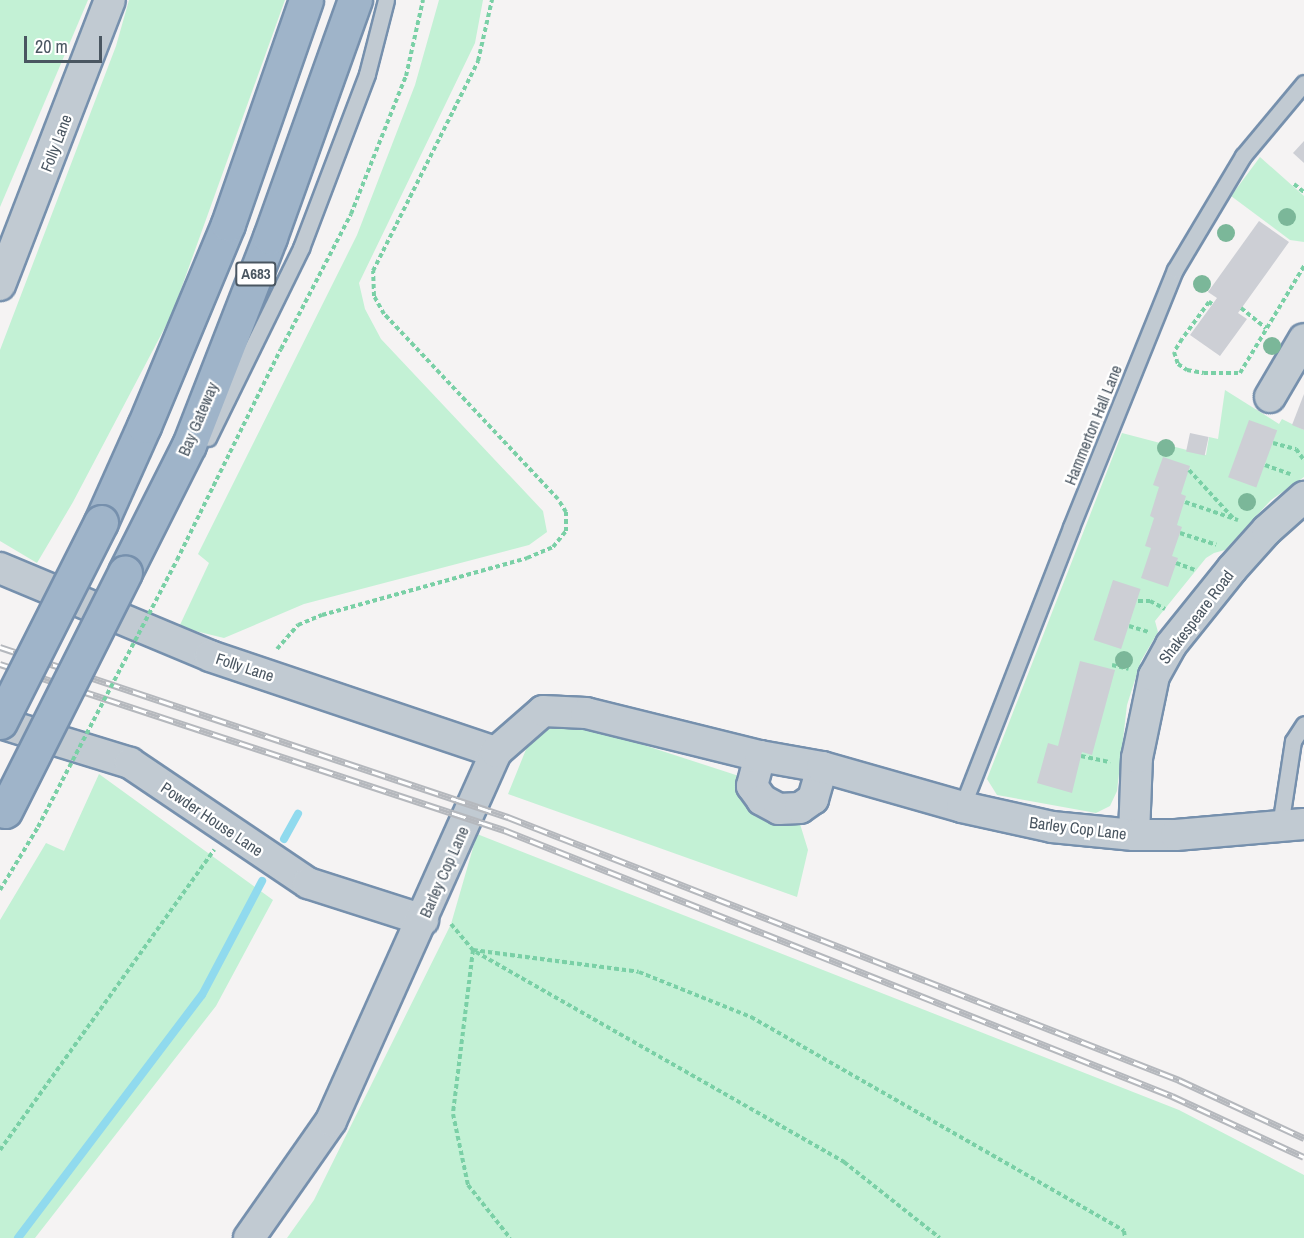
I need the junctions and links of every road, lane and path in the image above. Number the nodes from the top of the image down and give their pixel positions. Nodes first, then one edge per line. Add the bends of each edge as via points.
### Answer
1 (110, 0) edge
2 (306, 0) edge
3 (355, 0) edge
4 (386, 0) edge
5 (423, 0) edge
6 (492, 0) edge
7 (1304, 83) edge
8 (1294, 184) dead end
9 (1304, 192) edge
10 (1304, 266) edge
11 (0, 285) edge
12 (1212, 304) dead end
13 (1241, 308) dead end
14 (1266, 328) junction
15 (1304, 339) edge
16 (1270, 397) dead end
17 (1273, 443) dead end
18 (1304, 460) edge
19 (1265, 465) dead end
20 (1189, 470) dead end
21 (1298, 486) edge
22 (1185, 502) dead end
23 (1234, 519) junction
24 (1242, 522) dead end
25 (1180, 532) dead end
26 (143, 543) junction
27 (1227, 549) dead end
28 (1176, 563) dead end
29 (0, 568) edge
30 (1202, 575) dead end
31 (1138, 601) dead end
32 (1170, 613) dead end
33 (261, 671) junction
34 (0, 723) edge
35 (1304, 724) edge
36 (496, 752) junction
37 (760, 756) junction
38 (1081, 756) dead end
39 (1103, 761) dead end
40 (822, 767) junction
41 (962, 807) junction
42 (3, 815) edge
43 (1292, 825) edge
44 (228, 831) junction
45 (1134, 835) junction
46 (0, 890) edge
47 (426, 913) junction
48 (473, 950) junction
49 (0, 1150) edge
50 (249, 1238) edge
51 (510, 1238) edge
52 (940, 1238) edge
53 (1125, 1238) edge

1 - 11 street, Folly Lane
2 - 34 highway, A683, bridge via 228,224 144,426 101,522
3 - 26 highway, Bay Gateway / A683 via 270,237 189,445
4 - 26 lane via 367,74 301,248 201,451
5 - 46 path, bridge via 406,76 351,214 177,560 38,827
6 - 33 path via 478,62 373,272 374,296 384,314 558,499 566,512 566,531 553,547 527,558 298,625
7 - 41 lane, Hammerton Hall Lane via 1244,156 1175,270
8 - 9 path
10 - 14 path
12 - 14 path via 1209,302 1174,352 1178,364 1187,370 1240,373
13 - 14 path
15 - 16 street
17 - 18 path via 1296,449
19 - 21 path
20 - 23 path
21 - 45 street, Shakespeare Road via 1267,530 1171,645 1154,676 1136,765
22 - 23 path
23 - 24 path
25 - 27 path
26 - 42 highway, Bay Gateway / A683, bridge
28 - 30 path
29 - 33 street, Folly Lane via 210,656
31 - 32 path via 1150,601
33 - 36 street, Folly Lane
34 - 44 street, Powder House Lane via 130,763
35 - 43 lane via 1293,741
36 - 37 street, Barley Cop Lane via 543,711 586,713
36 - 47 street, Barley Cop Lane
37 - 40 street, Barley Cop Lane
37 - 40 street via 752,786 762,800 779,809 800,808 813,799
38 - 39 path
40 - 41 street, Barley Cop Lane
41 - 45 street, Barley Cop Lane via 1052,827
43 - 45 street, Barley Cop Lane
44 - 47 street, Powder House Lane via 308,883
44 - 49 path
47 - 48 path via 451,924
47 - 50 street, Barley Cop Lane via 331,1121
48 - 51 path via 453,1114 468,1185
48 - 52 path via 844,1162
48 - 53 path via 639,972 752,1017 1124,1231

